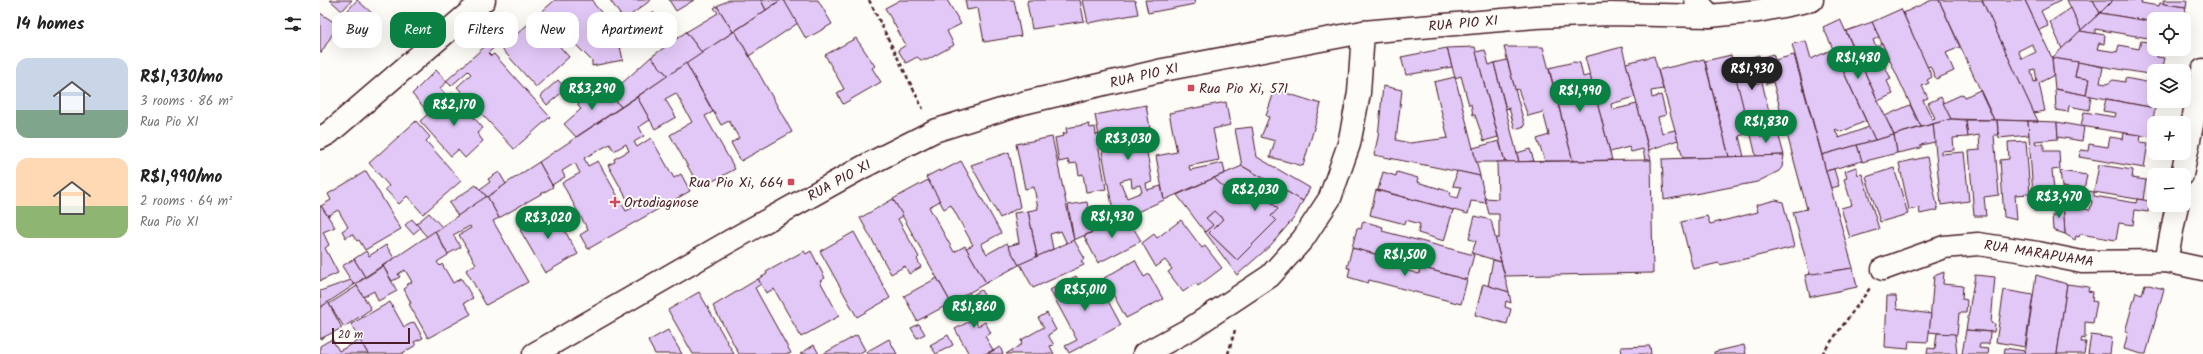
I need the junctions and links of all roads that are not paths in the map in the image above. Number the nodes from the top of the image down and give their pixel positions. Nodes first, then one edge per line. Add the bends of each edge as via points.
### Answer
1 (484, 0) edge
2 (1696, 0) edge
3 (1812, 0) edge
4 (1614, 7) edge
5 (1710, 16) junction
6 (1363, 32) junction
7 (2203, 70) edge
8 (320, 138) edge
9 (2183, 168) edge
10 (2176, 212) edge
11 (2166, 261) junction
12 (1883, 269) road end
13 (2203, 270) edge
14 (534, 354) edge
15 (1144, 354) edge

1 - 8 main road
2 - 5 main road
3 - 5 main road, RUA PIO XI via 1758,11
4 - 5 main road, RUA PIO XI
4 - 6 main road, RUA PIO XI via 1536,17
6 - 14 main road, RUA PIO XI via 1163,70 1023,103 934,131 730,240
6 - 15 main road via 1359,93 1351,136 1330,198 1303,238 1270,276 1190,329
7 - 9 main road
10 - 11 main road
11 - 12 main road, RUA MARAPUAMA via 2082,262 1978,244 1944,247
11 - 13 main road, RUA MARAPUAMA

